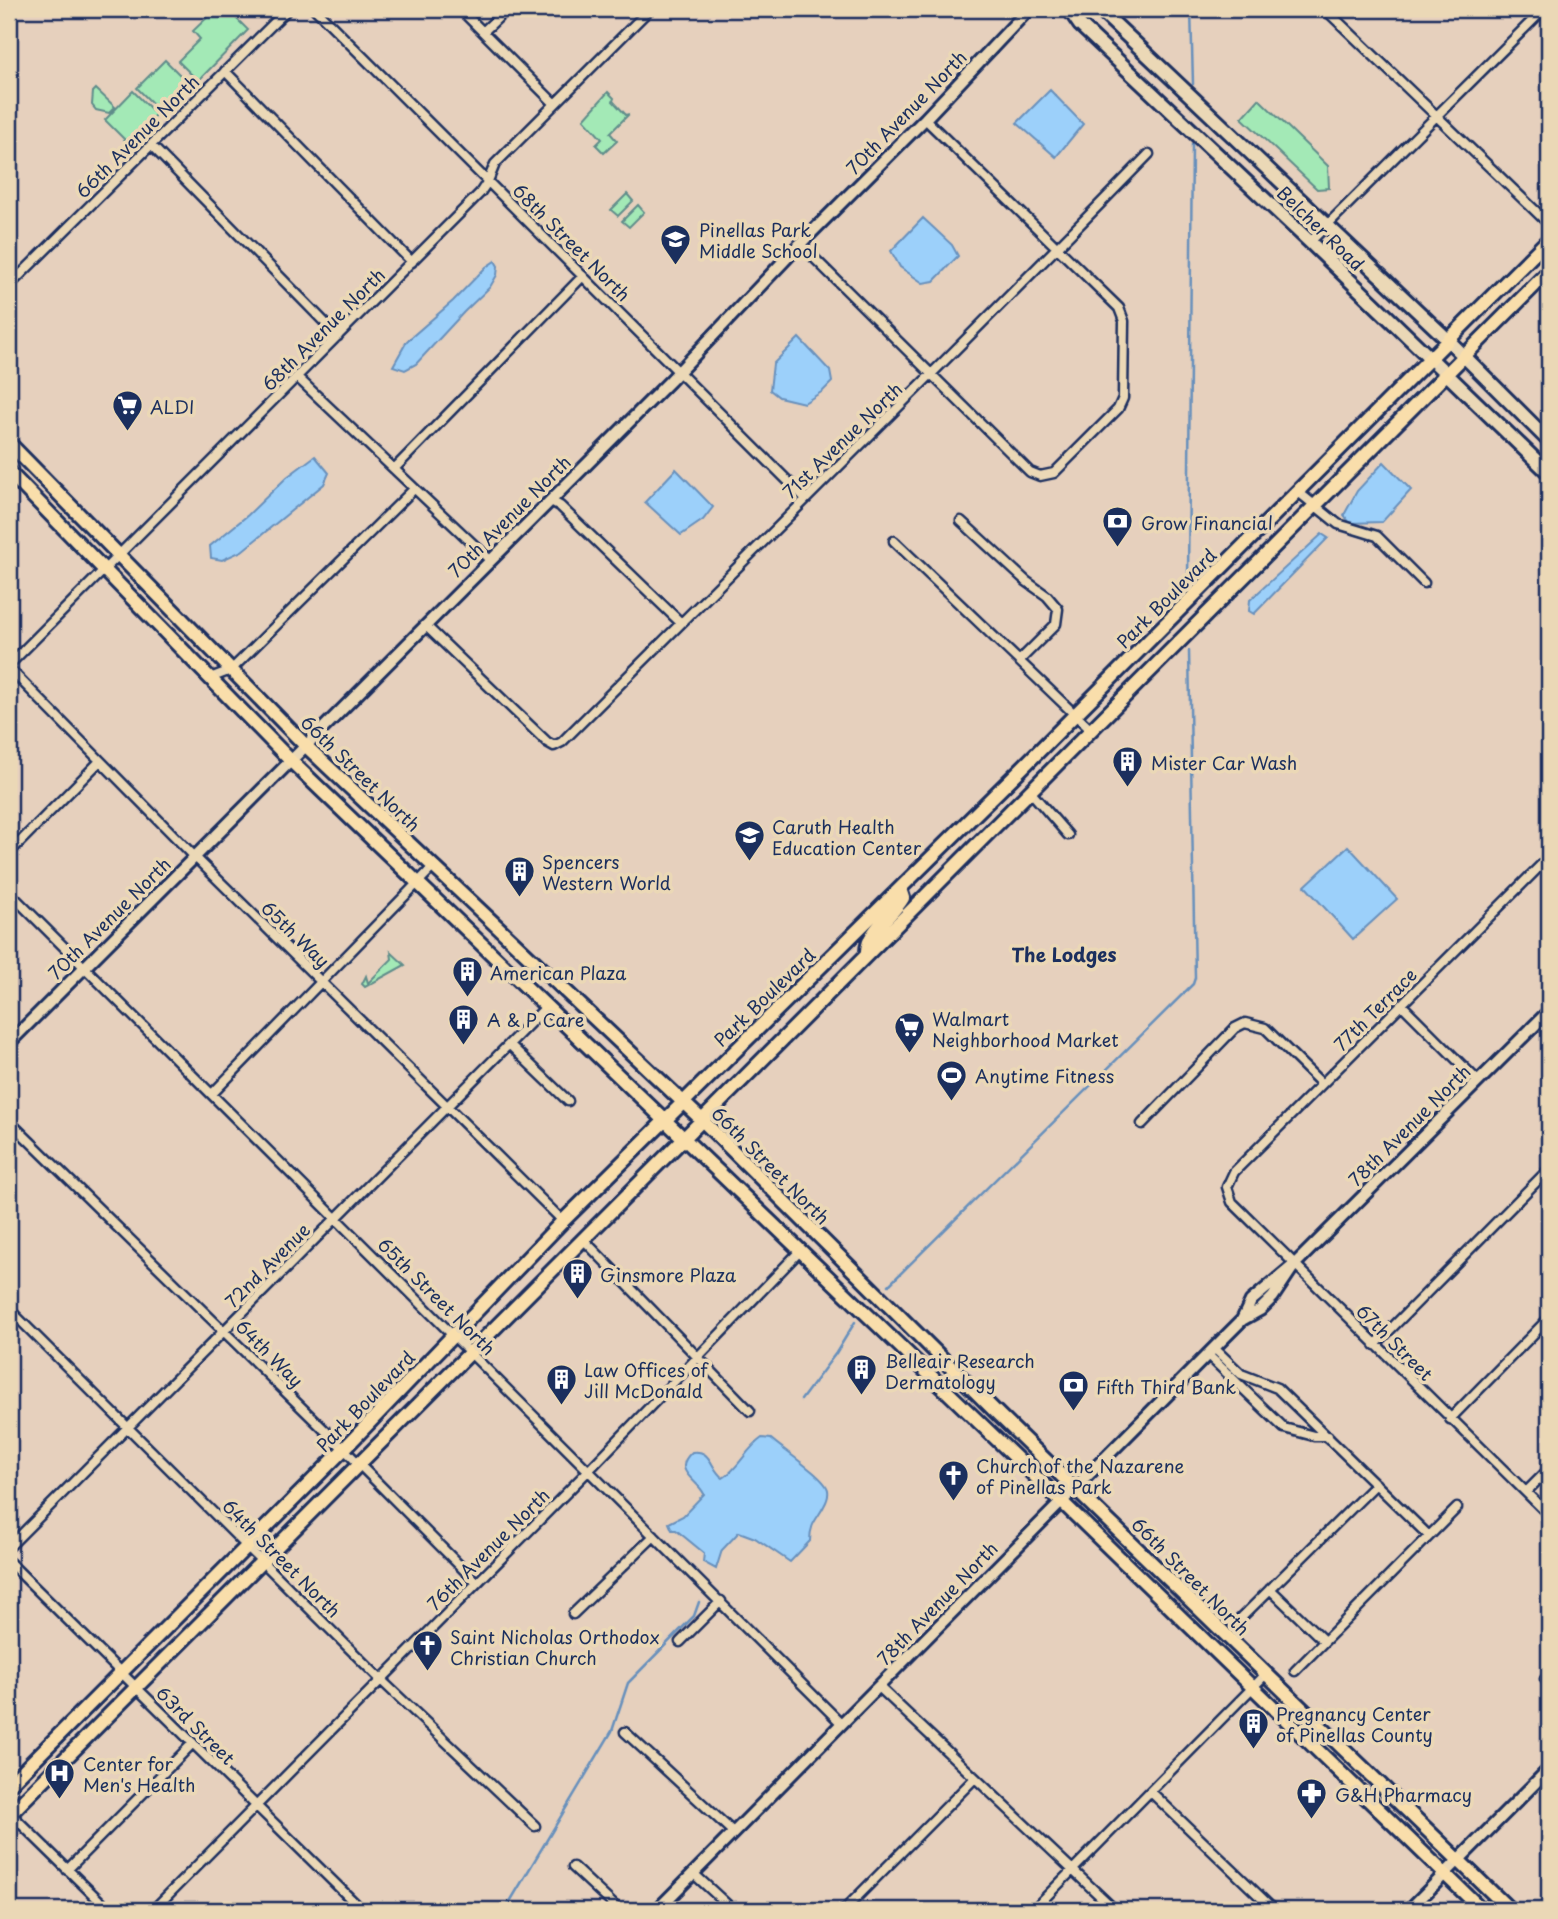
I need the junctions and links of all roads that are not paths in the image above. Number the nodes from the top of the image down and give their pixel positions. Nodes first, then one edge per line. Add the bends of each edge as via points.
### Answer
1 (288, 9) edge
2 (315, 9) edge
3 (460, 9) edge
4 (507, 9) edge
5 (650, 9) edge
6 (1029, 9) edge
7 (1069, 9) edge
8 (1099, 9) edge
9 (1325, 9) edge
10 (1544, 9) edge
11 (483, 32) junction
12 (225, 71) junction
13 (555, 104) junction
14 (1436, 116) junction
15 (925, 119) junction
16 (151, 145) junction
17 (1149, 154) dead end
18 (488, 181) junction
19 (1327, 224) junction
20 (1549, 224) edge
21 (1549, 239) edge
22 (1310, 242) junction
23 (800, 244) junction
24 (1057, 248) junction
25 (412, 262) junction
26 (1549, 271) edge
27 (583, 276) junction
28 (9, 286) edge
29 (338, 336) junction
30 (1447, 339) junction
31 (1464, 356) junction
32 (1430, 357) junction
33 (679, 372) junction
34 (1446, 373) junction
35 (933, 374) junction
36 (297, 377) junction
37 (1549, 441) edge
38 (9, 443) edge
39 (25, 460) junction
40 (394, 469) junction
41 (1549, 473) edge
42 (9, 474) edge
43 (414, 489) junction
44 (1297, 491) junction
45 (805, 498) junction
46 (551, 501) junction
47 (1314, 505) junction
48 (961, 521) dead end
49 (894, 541) dead end
50 (119, 554) junction
51 (490, 560) junction
52 (105, 569) junction
53 (1424, 583) dead end
54 (681, 623) junction
55 (425, 625) junction
56 (1018, 661) junction
57 (9, 666) edge
58 (231, 670) junction
59 (211, 678) junction
60 (1074, 714) junction
61 (1090, 729) junction
62 (306, 746) junction
63 (100, 761) junction
64 (291, 761) junction
65 (1029, 790) junction
66 (1068, 835) dead end
67 (9, 853) edge
68 (195, 857) junction
69 (1549, 857) edge
70 (433, 867) junction
71 (418, 882) junction
72 (900, 889) junction
73 (9, 892) edge
74 (867, 952) junction
75 (85, 967) junction
76 (322, 981) junction
77 (1402, 1005) junction
78 (547, 1006) junction
79 (1549, 1011) edge
80 (9, 1043) edge
81 (509, 1044) junction
82 (1479, 1081) junction
83 (1322, 1084) junction
84 (212, 1094) junction
85 (568, 1101) dead end
86 (683, 1102) junction
87 (447, 1107) junction
88 (665, 1119) junction
89 (702, 1120) junction
90 (9, 1121) edge
91 (1142, 1124) dead end
92 (683, 1137) junction
93 (1549, 1169) edge
94 (1227, 1187) joint
95 (336, 1218) junction
96 (563, 1221) junction
97 (582, 1238) junction
98 (800, 1251) junction
99 (1295, 1264) junction
100 (9, 1308) edge
101 (1549, 1318) edge
102 (224, 1331) junction
103 (454, 1334) junction
104 (1375, 1345) junction
105 (470, 1351) junction
106 (1210, 1351) junction
107 (698, 1359) junction
108 (750, 1411) dead end
109 (1450, 1419) junction
110 (129, 1427) junction
111 (1328, 1436) junction
112 (344, 1449) junction
113 (359, 1463) junction
114 (589, 1469) junction
115 (1549, 1469) edge
116 (1376, 1483) junction
117 (1075, 1487) junction
118 (1526, 1492) junction
119 (1061, 1501) junction
120 (1457, 1508) dead end
121 (1549, 1515) edge
122 (654, 1536) junction
123 (1429, 1536) junction
124 (246, 1545) junction
125 (9, 1547) edge
126 (261, 1560) junction
127 (9, 1562) edge
128 (476, 1581) junction
129 (1270, 1589) junction
130 (721, 1601) junction
131 (573, 1614) dead end
132 (1240, 1619) dead end
133 (1324, 1641) junction
134 (680, 1642) dead end
135 (1295, 1671) dead end
136 (121, 1672) junction
137 (1266, 1674) junction
138 (382, 1680) junction
139 (136, 1687) junction
140 (879, 1687) junction
141 (1252, 1689) junction
142 (842, 1724) junction
143 (625, 1732) dead end
144 (193, 1743) junction
145 (1549, 1769) edge
146 (975, 1778) junction
147 (9, 1785) edge
148 (1151, 1792) junction
149 (255, 1805) junction
150 (9, 1813) edge
151 (536, 1826) dead end
152 (734, 1833) junction
153 (1459, 1860) junction
154 (573, 1867) dead end
155 (66, 1870) junction
156 (1073, 1870) junction
157 (694, 1874) junction
158 (1445, 1874) junction
159 (109, 1910) edge
160 (153, 1910) edge
161 (362, 1910) edge
162 (619, 1910) edge
163 (657, 1910) edge
164 (733, 1910) edge
165 (844, 1910) edge
166 (1033, 1910) edge
167 (1115, 1910) edge
168 (1274, 1910) edge
169 (1409, 1910) edge
170 (1482, 1910) edge
171 (1510, 1910) edge

1 - 12 street, 66th Avenue North
2 - 18 street, 68th Street North
3 - 11 street
4 - 11 street
5 - 13 street, 68th Avenue North
6 - 15 street, 70th Avenue North
7 - 22 main road, Belcher Road via 1080,25
8 - 19 main road, Belcher Road
9 - 14 street
10 - 14 street
11 - 13 street
12 - 16 street, 66th Avenue North
12 - 25 street
13 - 18 street, 68th Avenue North via 495,164
14 - 19 street
14 - 20 street
15 - 23 street, 70th Avenue North
15 - 24 street
16 - 28 street, 66th Avenue North
16 - 29 street
17 - 24 street, 71st Avenue North
18 - 25 street, 68th Avenue North
18 - 27 street, 68th Street North
19 - 22 street
19 - 30 main road, Belcher Road
21 - 30 main road, Park Boulevard
22 - 32 main road, Belcher Road
23 - 33 street, 70th Avenue North
23 - 35 street
24 - 35 street, 71st Avenue North
24 - 35 street via 1119,308 1124,321 1124,398 1118,409 1054,473 1040,477
25 - 29 street, 68th Avenue North
26 - 31 main road
27 - 33 street, 68th Street North
27 - 40 street
29 - 36 street, 68th Avenue North
30 - 31 main road, Belcher Road
30 - 32 main road, Park Boulevard
31 - 34 main road
31 - 37 main road, Belcher Road
32 - 34 main road, Belcher Road
32 - 44 main road, Park Boulevard
33 - 45 street, 68th Street North
33 - 46 street, 70th Avenue North
34 - 41 main road, Belcher Road
34 - 47 main road
35 - 45 street, 71st Avenue North
36 - 40 street
36 - 50 street, 68th Avenue North
38 - 39 main road, 66th Street North
39 - 42 street
39 - 50 main road, 66th Street North
40 - 43 street
42 - 52 main road, 66th Street North
43 - 51 street
43 - 58 street
44 - 47 street
44 - 60 main road, Park Boulevard
45 - 54 street, 71st Avenue North
46 - 51 street, 70th Avenue North
46 - 54 street
47 - 53 street via 1338,524 1377,536
47 - 61 main road
48 - 56 street via 1058,609 1056,624
49 - 56 street
50 - 52 street, 68th Avenue North
50 - 58 main road, 66th Street North
51 - 55 street, 70th Avenue North
52 - 57 street, 68th Avenue North
52 - 59 main road, 66th Street North
54 - 55 street, 71st Avenue North via 554,746
55 - 62 street, 70th Avenue North
56 - 60 street
57 - 63 street, 65th Way
58 - 59 street
58 - 62 main road, 66th Street North
59 - 64 main road, 66th Street North
60 - 61 street
60 - 72 main road, Park Boulevard
61 - 65 main road
62 - 64 street, 70th Avenue North
62 - 70 main road, 66th Street North
63 - 67 street
63 - 68 street, 65th Way
64 - 68 street, 70th Avenue North
64 - 71 main road, 66th Street North
65 - 66 street
65 - 74 main road
68 - 75 street, 70th Avenue North
68 - 76 street, 65th Way
69 - 77 street, 77th Terrace
70 - 71 street
70 - 86 main road, 66th Street North
71 - 76 street
71 - 78 main road, 66th Street North
72 - 74 main road via 903,898 872,934
72 - 86 main road, Park Boulevard
73 - 75 street, 65th Street North
74 - 89 main road
75 - 80 street, 70th Avenue North
75 - 84 street, 65th Street North
76 - 84 street
76 - 87 street, 65th Way
77 - 82 street
77 - 83 street, 77th Terrace
78 - 81 street, 72nd Avenue
78 - 88 main road, 66th Street North
79 - 82 street, 78th Avenue North
81 - 85 street
81 - 87 street, 72nd Avenue
82 - 99 street, 78th Avenue North
83 - 91 street via 1265,1028 1245,1023
83 - 94 street, 77th Terrace via 1234,1172
84 - 95 street, 65th Street North
86 - 88 main road, Park Boulevard
86 - 89 main road, 66th Street North
87 - 95 street, 72nd Avenue
87 - 96 street, 65th Way
88 - 92 main road, 66th Street North
88 - 96 main road, Park Boulevard
89 - 92 main road
89 - 117 main road, 66th Street North
90 - 102 street, 64th Way
92 - 97 main road
92 - 98 main road, 66th Street North
93 - 104 street
94 - 99 street, 67th Street via 1232,1202
95 - 102 street, 72nd Avenue
95 - 103 street, 65th Street North
96 - 103 main road, Park Boulevard
97 - 105 main road
97 - 107 street
98 - 107 street, 76th Avenue North
98 - 119 main road, 66th Street North
99 - 104 street, 67th Street
99 - 106 street, 78th Avenue North via 1273,1297
100 - 110 street, 64th Street North
101 - 109 street
102 - 110 street, 72nd Avenue
102 - 112 street, 64th Way
103 - 105 street, 65th Street North
103 - 112 main road, Park Boulevard
104 - 109 street, 67th Street
105 - 113 main road
105 - 114 street, 65th Street North
106 - 111 street via 1241,1374 1277,1388
106 - 111 street via 1284,1428
106 - 117 street, 78th Avenue North
107 - 108 street
107 - 114 street, 76th Avenue North
109 - 118 street, 67th Street
110 - 124 street, 64th Street North
110 - 125 street, 72nd Avenue
111 - 116 street
112 - 113 street, 64th Way
112 - 124 main road, Park Boulevard
113 - 126 main road
113 - 128 street, 64th Way
114 - 122 street, 65th Street North
114 - 128 street, 76th Avenue North
115 - 118 street
116 - 123 street
116 - 129 street
117 - 119 street, 78th Avenue North
117 - 137 main road, 66th Street North
118 - 121 street, 67th Street
119 - 140 street, 78th Avenue North
119 - 141 main road, 66th Street North
120 - 123 street
122 - 130 street, 65th Street North
122 - 131 street
123 - 133 street
124 - 126 street, 64th Street North
124 - 136 main road, Park Boulevard
126 - 138 street, 64th Street North
126 - 139 main road
127 - 136 street, 63rd Street
128 - 138 street, 76th Avenue North
129 - 132 street
129 - 133 street
130 - 134 street
130 - 142 street, 65th Street North
133 - 135 street
136 - 139 street, 63rd Street
136 - 147 main road, Park Boulevard
137 - 141 street
137 - 153 main road, 66th Street North
138 - 149 street, 76th Avenue North
138 - 151 street, 64th Street North
139 - 144 street, 63rd Street
139 - 150 main road
140 - 142 street, 78th Avenue North
140 - 146 street
141 - 148 street
141 - 158 main road, 66th Street North
142 - 152 street, 78th Avenue North
143 - 152 street
144 - 149 street, 63rd Street
144 - 155 street
145 - 153 street
146 - 156 street
146 - 165 street
148 - 156 street
148 - 168 street
149 - 160 street, 76th Avenue North
149 - 161 street, 63rd Street
150 - 155 street
152 - 157 street, 78th Avenue North
153 - 158 street
153 - 171 main road, 66th Street North
154 - 162 street
155 - 159 street
156 - 166 street
156 - 167 street
157 - 163 street, 78th Avenue North
157 - 164 street
158 - 169 street
158 - 170 main road, 66th Street North

